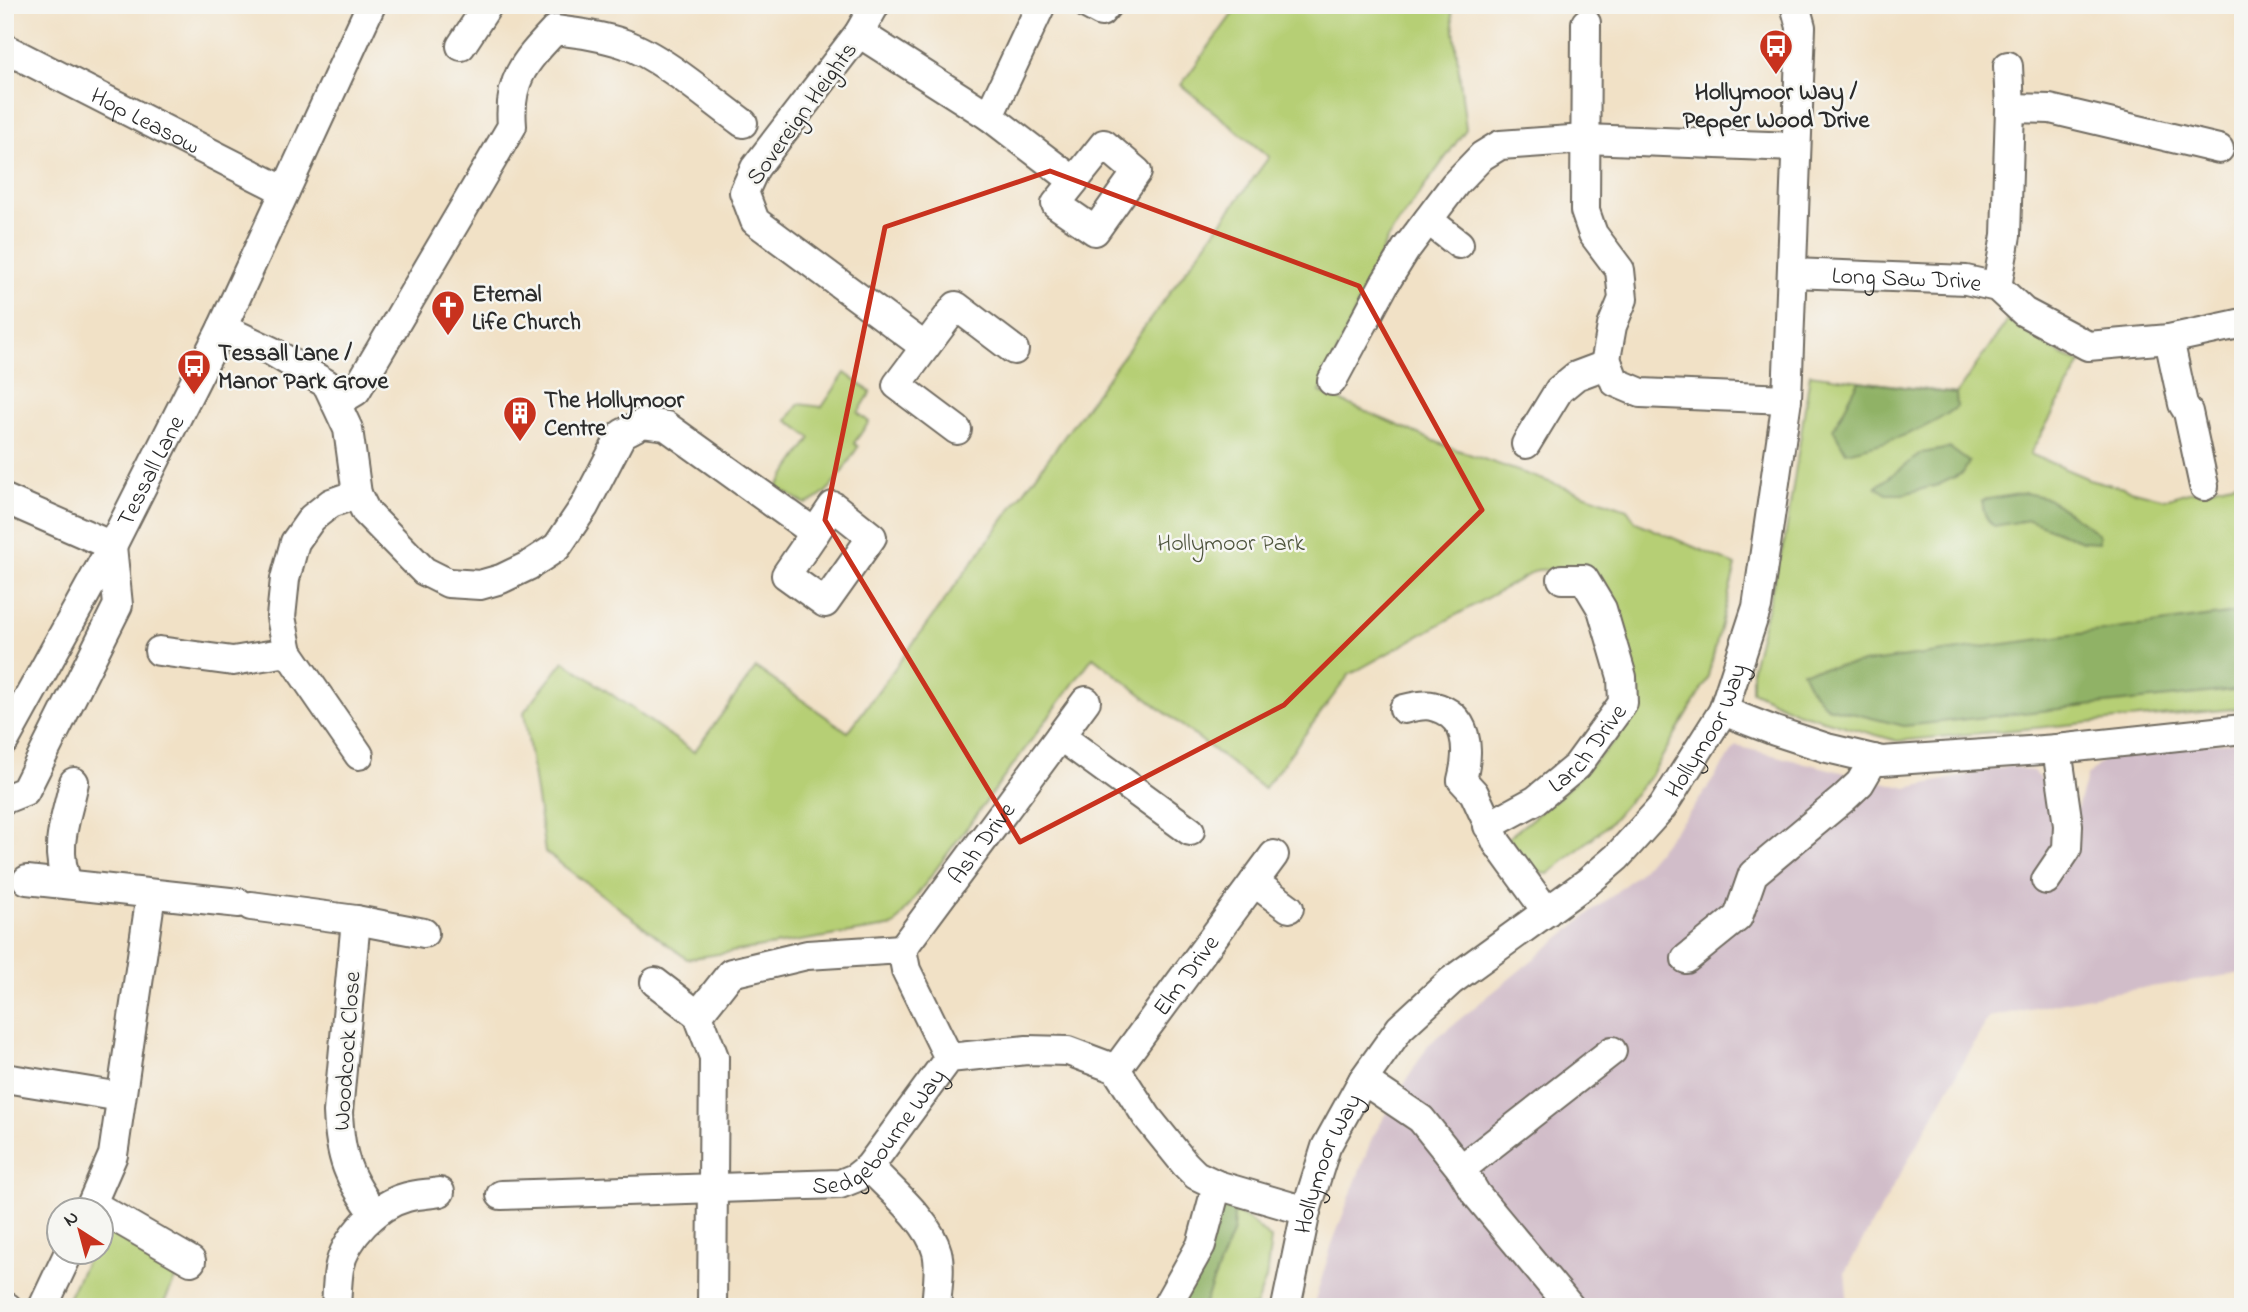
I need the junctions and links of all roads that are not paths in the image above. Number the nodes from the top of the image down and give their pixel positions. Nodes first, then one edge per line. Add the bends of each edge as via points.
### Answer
1 (371, 5) edge
2 (488, 5) edge
3 (875, 5) edge
4 (1088, 5) edge
5 (1107, 5) edge
6 (1795, 5) edge
7 (1039, 10) edge
8 (1586, 23) dead end
9 (859, 33) junction
10 (461, 46) dead end
11 (6, 50) edge
12 (2008, 66) dead end
13 (2010, 108) junction
14 (989, 116) junction
15 (743, 123) dead end
16 (1585, 139) junction
17 (1795, 147) junction
18 (2219, 149) dead end
19 (1082, 171) junction
20 (285, 191) junction
21 (1428, 220) junction
22 (1459, 244) dead end
23 (1793, 273) junction
24 (1997, 287) junction
25 (2243, 323) edge
26 (222, 328) junction
27 (2169, 339) junction
28 (925, 347) junction
29 (1014, 350) dead end
30 (1608, 364) junction
31 (1332, 381) dead end
32 (1787, 399) junction
33 (336, 403) junction
34 (957, 430) dead end
35 (1526, 444) dead end
36 (2204, 486) dead end
37 (357, 494) junction
38 (5, 499) edge
39 (815, 533) junction
40 (112, 547) junction
41 (1562, 579) dead end
42 (159, 651) dead end
43 (288, 652) junction
44 (1086, 701) dead end
45 (1404, 709) dead end
46 (1723, 711) junction
47 (2243, 730) edge
48 (1060, 736) junction
49 (5, 740) edge
50 (2057, 750) junction
51 (359, 755) dead end
52 (1874, 759) junction
53 (74, 782) dead end
54 (5, 799) edge
55 (1488, 826) junction
56 (1190, 831) dead end
57 (1274, 855) dead end
58 (27, 880) dead end
59 (2046, 880) dead end
60 (1254, 881) junction
61 (68, 883) junction
62 (151, 894) junction
63 (1289, 908) dead end
64 (1547, 912) junction
65 (356, 920) junction
66 (424, 933) dead end
67 (902, 949) junction
68 (1686, 959) dead end
69 (655, 982) dead end
70 (698, 1015) junction
71 (1612, 1051) dead end
72 (950, 1058) junction
73 (1116, 1069) junction
74 (5, 1078) edge
75 (1363, 1080) junction
76 (121, 1097) junction
77 (869, 1167) junction
78 (1461, 1169) junction
79 (1217, 1185) junction
80 (714, 1190) junction
81 (440, 1192) dead end
82 (501, 1195) dead end
83 (95, 1196) edge
84 (1306, 1211) junction
85 (375, 1214) junction
86 (116, 1221) edge
87 (191, 1261) dead end
88 (62, 1266) edge
89 (43, 1307) edge
90 (336, 1307) edge
91 (712, 1307) edge
92 (936, 1307) edge
93 (1166, 1307) edge
94 (1286, 1307) edge
95 (1570, 1307) edge

1 - 20 street, Tessall Lane
2 - 10 street
3 - 9 street, Sovereign Heights
4 - 5 street via 1101,12
6 - 17 street, Hollymoor Way via 1801,27
7 - 14 street
8 - 16 street
9 - 14 street
9 - 28 street, Sovereign Heights via 762,159 744,192 755,221
11 - 20 street, Hop Leasow
12 - 13 street
13 - 18 street via 2050,109
13 - 24 street via 2006,236
14 - 19 street
15 - 33 street via 670,69 627,44 555,30 524,64 510,103 512,126 428,273 356,391
16 - 17 street
16 - 21 street via 1500,145 1455,184
16 - 30 street via 1585,211 1594,234 1620,270 1623,299 1612,326
17 - 23 street, Hollymoor Way
19 - 19 street via 1056,204 1095,231 1138,172 1104,144
20 - 26 street, Tessall Lane
21 - 22 street
21 - 31 street via 1385,283
23 - 24 street, Long Saw Drive via 1966,280
23 - 32 street, Hollymoor Way
24 - 27 street, Long Saw Drive via 2024,312 2088,346
25 - 27 street, Long Saw Drive
26 - 33 street via 327,384
26 - 40 street, Tessall Lane
27 - 36 street
28 - 29 street via 956,306
28 - 34 street via 897,385
30 - 32 street via 1615,382 1640,393
30 - 35 street via 1576,376 1559,390
32 - 46 street, Hollymoor Way via 1757,607
33 - 37 street via 348,429
37 - 39 street via 366,512 424,570 448,583 480,585 528,566 556,547 584,507 622,434 643,424 666,426
37 - 43 street via 331,503 295,542 281,617
38 - 40 street
39 - 39 street via 833,506 872,537 825,603 786,575
40 - 49 street, Tessall Lane
40 - 54 street via 118,606 25,791
41 - 55 street, Larch Drive via 1584,579 1602,609 1622,677 1623,703 1577,766 1536,800
42 - 43 street via 233,662
43 - 51 street
44 - 48 street, Ash Drive
45 - 55 street via 1430,705 1452,715 1467,737 1468,760 1462,780 1474,793
46 - 52 street
46 - 64 street, Hollymoor Way via 1643,830 1589,881
47 - 50 street
48 - 56 street
48 - 67 street, Ash Drive
50 - 52 street
50 - 59 street via 2067,849
52 - 68 street via 1860,783 1753,874 1738,917
53 - 61 street via 59,851
55 - 64 street
57 - 60 street, Elm Drive
58 - 61 street
60 - 63 street
60 - 73 street, Elm Drive
61 - 62 street
62 - 65 street
62 - 76 street
64 - 75 street, Hollymoor Way via 1451,981 1400,1028
65 - 66 street
65 - 85 street, Woodcock Close via 339,1138 343,1161
67 - 70 street via 807,956 731,973
67 - 72 street via 906,970
69 - 70 street
70 - 80 street via 714,1057
71 - 78 street
72 - 73 street, Sedgebourne Way via 1068,1051
72 - 77 street, Sedgebourne Way
73 - 79 street via 1185,1164
74 - 76 street
75 - 78 street via 1421,1119
75 - 84 street, Hollymoor Way via 1326,1147
76 - 83 street via 113,1155
77 - 80 street, Sedgebourne Way via 840,1184
77 - 92 street via 931,1237 938,1253
78 - 95 street via 1476,1194
79 - 84 street
79 - 93 street via 1201,1245
80 - 82 street, Sedgebourne Way
80 - 91 street
81 - 85 street via 407,1197
84 - 94 street, Hollymoor Way
85 - 90 street via 352,1237 339,1267
86 - 87 street
88 - 89 street

